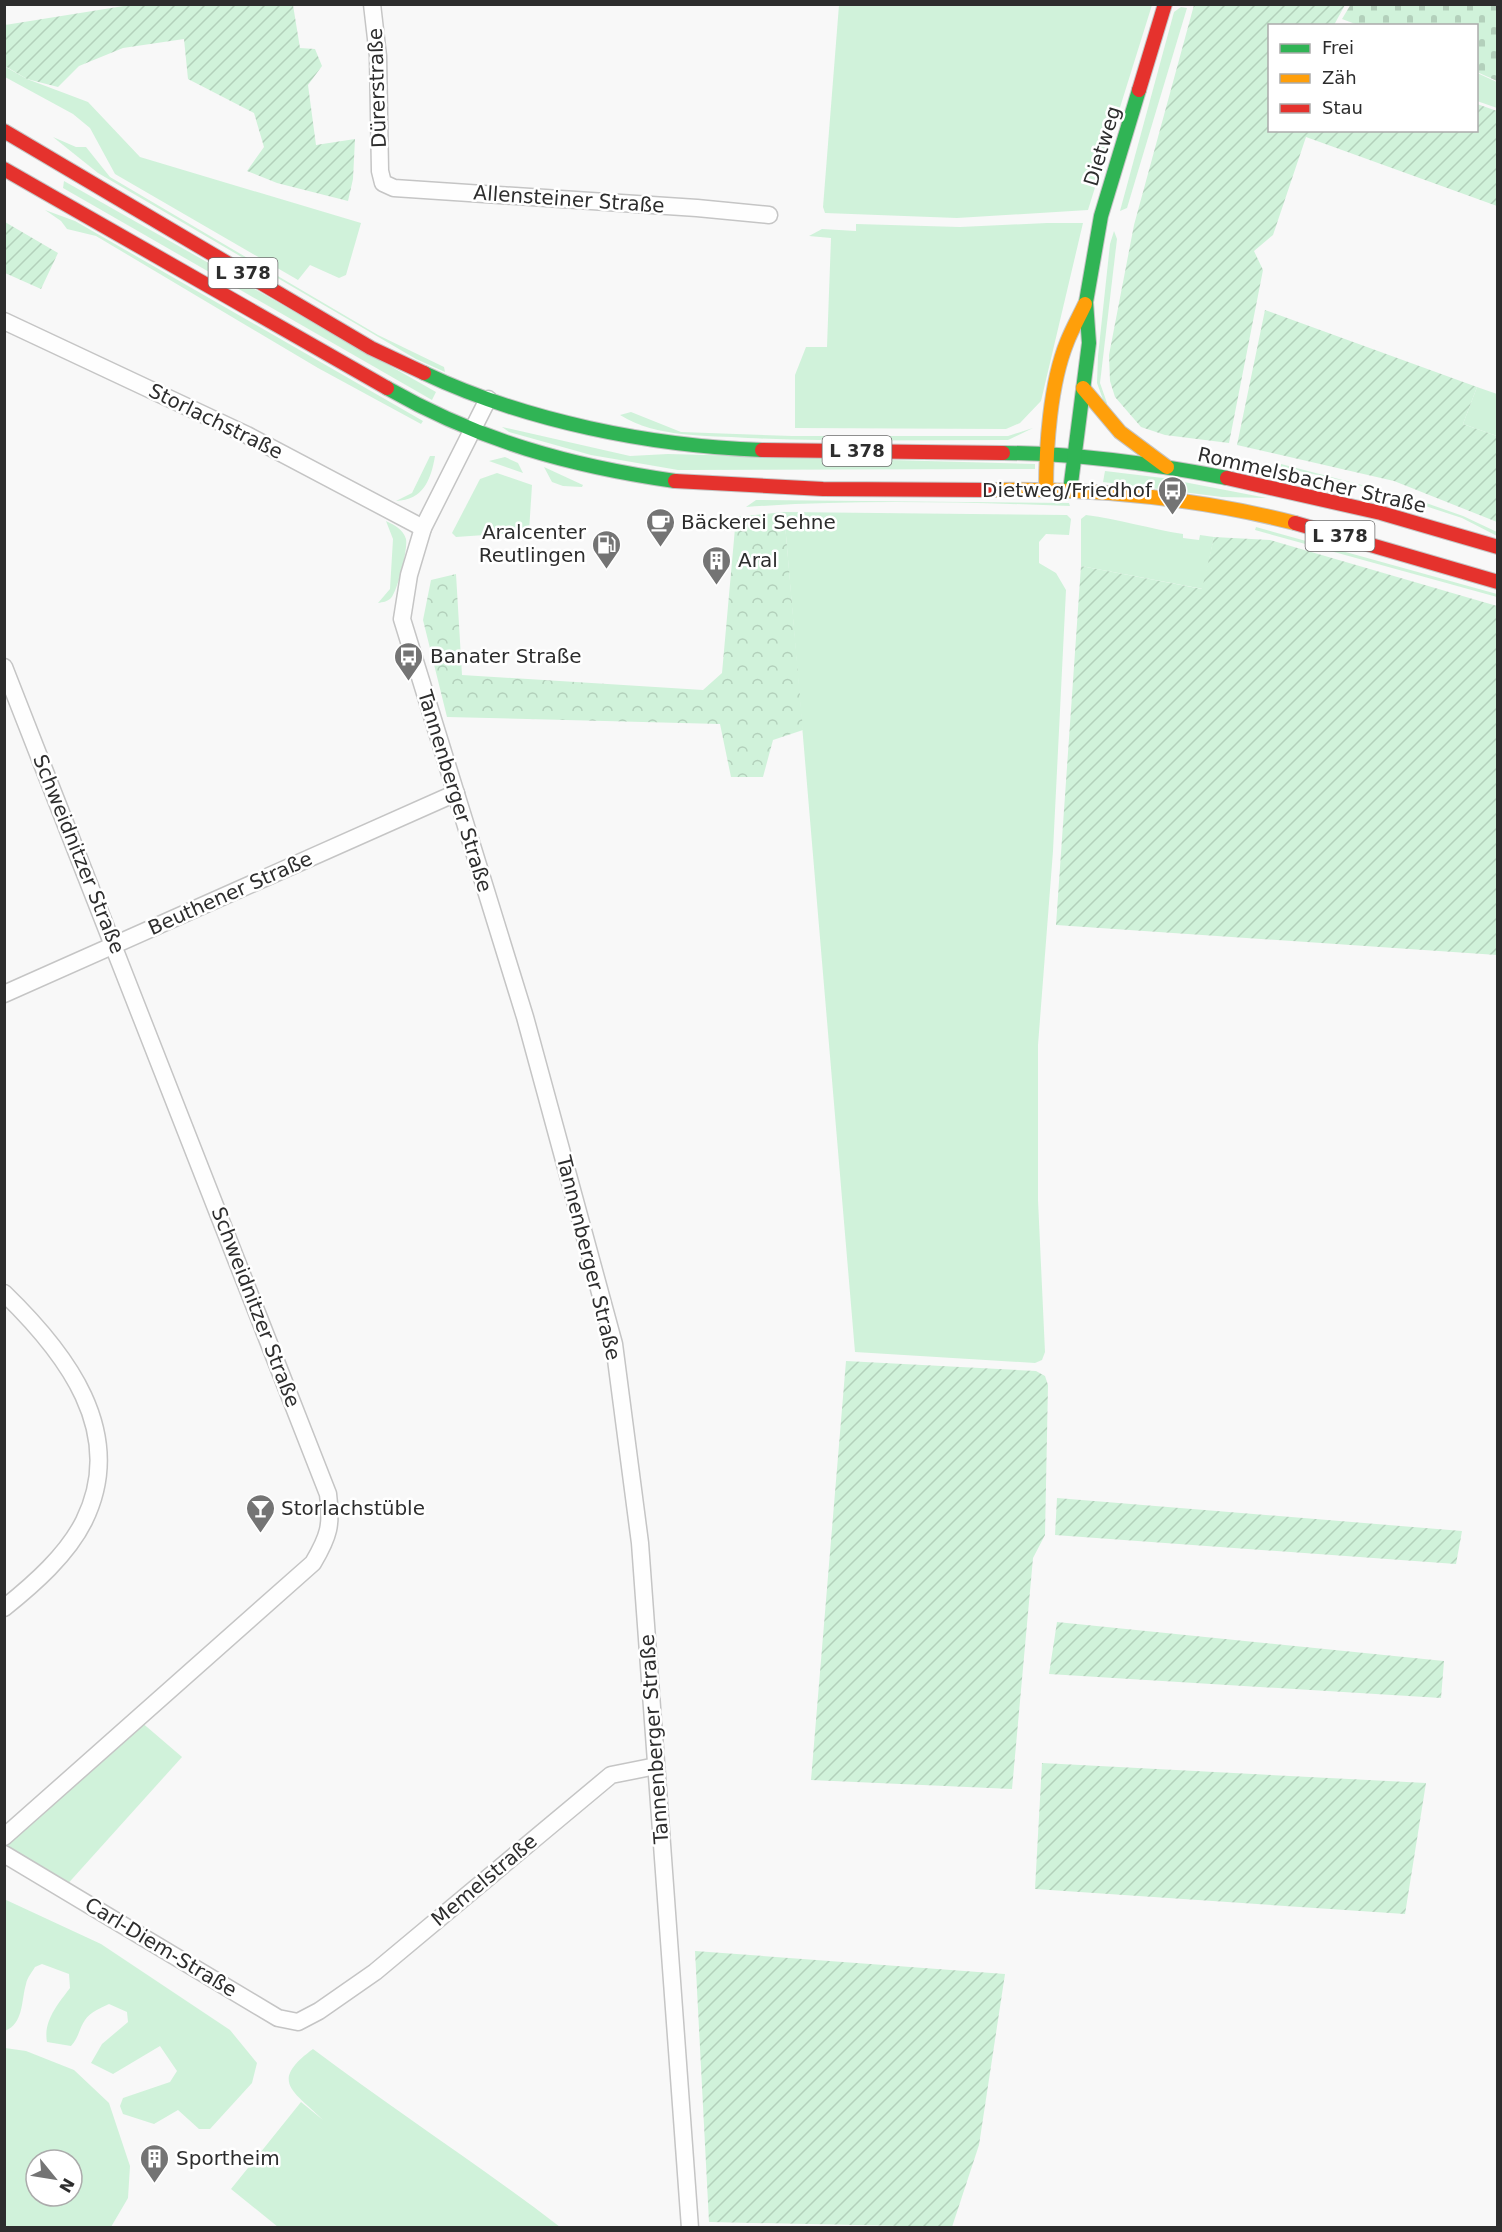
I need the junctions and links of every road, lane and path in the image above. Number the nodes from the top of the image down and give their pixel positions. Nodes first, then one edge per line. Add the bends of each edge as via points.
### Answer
1 (372, 4) edge
2 (1165, 4) edge
3 (4, 131) edge
4 (4, 169) edge
5 (380, 171) joint
6 (769, 215) dead end
7 (1086, 302) junction
8 (4, 321) edge
9 (1083, 387) junction
10 (488, 399) junction
11 (471, 431) junction
12 (1046, 453) junction
13 (1076, 456) junction
14 (1167, 467) junction
15 (1046, 490) junction
16 (1070, 491) junction
17 (423, 528) junction
18 (1497, 547) edge
19 (1497, 582) edge
20 (4, 667) edge
21 (456, 793) junction
22 (115, 944) junction
23 (4, 994) edge
24 (4, 1293) edge
25 (4, 1608) edge
26 (656, 1766) junction
27 (4, 1838) edge
28 (4, 1854) edge
29 (319, 2011) joint
30 (690, 2228) edge

1 - 5 street, Dürerstraße via 378,56
2 - 7 main road, Dietweg via 1101,216
3 - 10 main road, Rommelsbacher Straße / L 378 via 371,348
4 - 11 main road, L 378 via 422,408
5 - 6 street, Allensteiner Straße via 383,183 394,188
7 - 9 main road, Dietweg via 1089,343
7 - 12 main road, Dietweg via 1066,344
8 - 17 street, Storlachstraße via 247,435
9 - 13 main road, Dietweg
9 - 14 main road via 1124,438
10 - 11 street, Tannenberger Straße
10 - 12 main road, Rommelsbacher Straße / L 378 via 628,436 682,445 759,450
11 - 15 main road, L 378 via 563,461 676,483 749,488
11 - 17 street, Tannenberger Straße
12 - 13 main road, Rommelsbacher Straße / L 378
12 - 15 main road, Dietweg
13 - 14 main road, Rommelsbacher Straße / L 378
13 - 16 main road, Dietweg
14 - 18 main road, Rommelsbacher Straße / L 378 via 1291,490
15 - 16 main road, L 378
16 - 19 main road, L 378 via 1221,507 1372,544
17 - 21 street, Tannenberger Straße via 409,574 402,619
20 - 22 street, Schweidnitzer Straße
21 - 22 street, Beuthener Straße
21 - 26 street, Tannenberger Straße via 525,1017 614,1344 640,1543
22 - 23 street, Beuthener Straße
22 - 27 street, Schweidnitzer Straße via 328,1494 332,1520 326,1542 313,1563
24 - 25 street via 43,1330 65,1360 86,1399 96,1434 99,1467 84,1521 62,1553
26 - 29 street, Memelstraße via 611,1774 375,1972
26 - 30 street, Tannenberger Straße
28 - 29 street, Carl-Diem-Straße via 278,2018 298,2022

